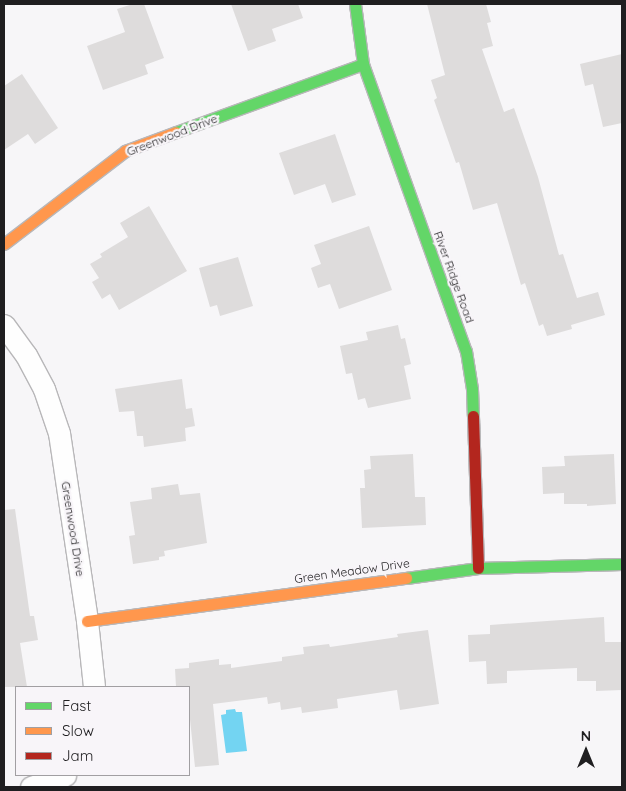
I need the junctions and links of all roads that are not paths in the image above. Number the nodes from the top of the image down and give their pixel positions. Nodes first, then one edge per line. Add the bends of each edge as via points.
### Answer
1 (355, 4) edge
2 (363, 64) junction
3 (4, 244) edge
4 (4, 324) edge
5 (622, 564) edge
6 (478, 568) junction
7 (87, 621) junction
8 (94, 686) edge
9 (62, 776) edge
10 (31, 787) edge

1 - 2 street, River Ridge Road
2 - 3 street, Greenwood Drive via 126,151
2 - 6 street, River Ridge Road via 466,351 472,389
4 - 7 street, Greenwood Drive via 44,389 58,433
5 - 6 street, Green Meadow Drive
6 - 7 street, Green Meadow Drive
7 - 8 street, Greenwood Drive
9 - 10 street

